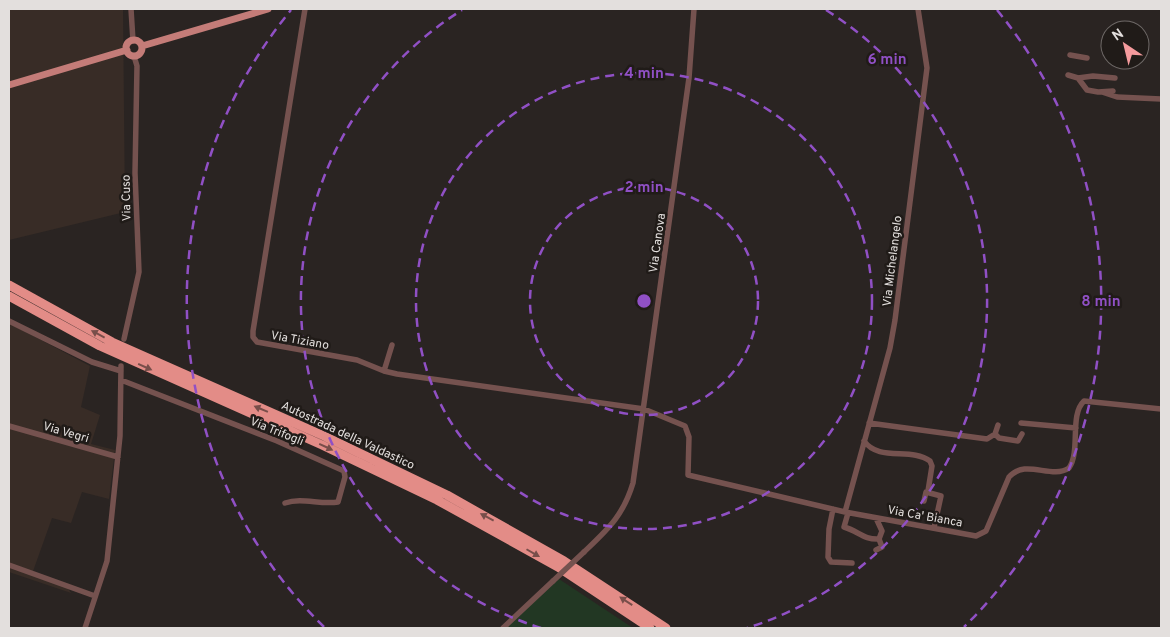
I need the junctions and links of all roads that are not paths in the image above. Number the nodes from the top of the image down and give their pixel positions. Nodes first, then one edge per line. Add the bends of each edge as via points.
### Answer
1 (131, 9) edge
2 (268, 9) edge
3 (306, 9) edge
4 (694, 9) edge
5 (918, 9) edge
6 (132, 41) junction
7 (142, 46) junction
8 (127, 50) junction
9 (1070, 55) dead end
10 (134, 56) junction
11 (1087, 58) dead end
12 (1068, 74) dead end
13 (1078, 78) junction
14 (1115, 78) dead end
15 (9, 85) edge
16 (1113, 91) dead end
17 (1102, 92) junction
18 (1160, 98) edge
19 (9, 285) edge
20 (9, 296) edge
21 (9, 321) edge
22 (124, 338) dead end
23 (392, 345) dead end
24 (384, 371) junction
25 (121, 380) junction
26 (644, 409) junction
27 (1161, 409) edge
28 (869, 423) junction
29 (1022, 423) dead end
30 (998, 425) dead end
31 (9, 426) edge
32 (1076, 428) junction
33 (995, 434) junction
34 (1022, 434) dead end
35 (864, 441) junction
36 (118, 457) junction
37 (928, 491) junction
38 (924, 501) dead end
39 (285, 502) dead end
40 (833, 509) junction
41 (847, 512) junction
42 (876, 518) junction
43 (934, 528) junction
44 (879, 540) junction
45 (876, 550) dead end
46 (852, 563) dead end
47 (9, 565) edge
48 (95, 599) junction
49 (85, 628) edge
50 (503, 628) edge
51 (650, 628) edge
52 (666, 628) edge

1 - 6 street
2 - 7 main road
3 - 24 street, Via Tiziano via 253,337 257,342 357,360
4 - 26 street, Via Canova via 689,78
5 - 28 street, Via Michelangelo via 927,59 920,121 896,320
6 - 7 main road
6 - 8 main road
7 - 10 main road via 140,53
8 - 10 main road
8 - 15 main road
9 - 11 street
10 - 22 street, Via Cuso via 137,66 135,182 138,272
12 - 13 street
13 - 14 street
13 - 17 street via 1087,90
16 - 17 street
17 - 18 street via 1117,97
52 -> 19 highway, Autostrada della Valdastico via 564,561 447,495 324,436 112,342
20 -> 51 highway, Autostrada della Valdastico via 100,346 437,500 558,567
21 - 25 street via 92,362 121,368
23 - 24 street
24 - 26 street, Via Tiziano
25 - 36 street
25 - 39 street, Via Trifogli via 284,444 345,473 338,502
26 - 40 street, Via Ca' Bianca via 685,426 689,441 688,475
26 - 50 street, Via Canova, bridge via 627,504 610,527
27 - 32 street, Via Ca' Bianca via 1086,400 1079,408
28 - 33 street via 988,439
28 - 35 street, Via Michelangelo
29 - 32 street
30 - 33 street
31 - 36 street, Via Vegri
32 - 43 street, Via Ca' Bianca via 1073,463 1069,468 1056,472 1024,469 1012,474 984,534 976,536
33 - 34 street via 999,438 1018,441
35 - 37 street via 869,447 881,451 916,454 930,461
35 - 41 street, Via Michelangelo
36 - 48 street via 107,561
37 - 38 street via 924,493
37 - 43 street via 941,496
40 - 41 street, Via Ca' Bianca
40 - 46 street via 828,557 831,562
41 - 42 street, Via Ca' Bianca
41 - 44 street via 844,527 864,538
42 - 43 street, Via Ca' Bianca
42 - 44 street via 882,530
44 - 45 street via 882,547
47 - 48 street
48 - 49 street

